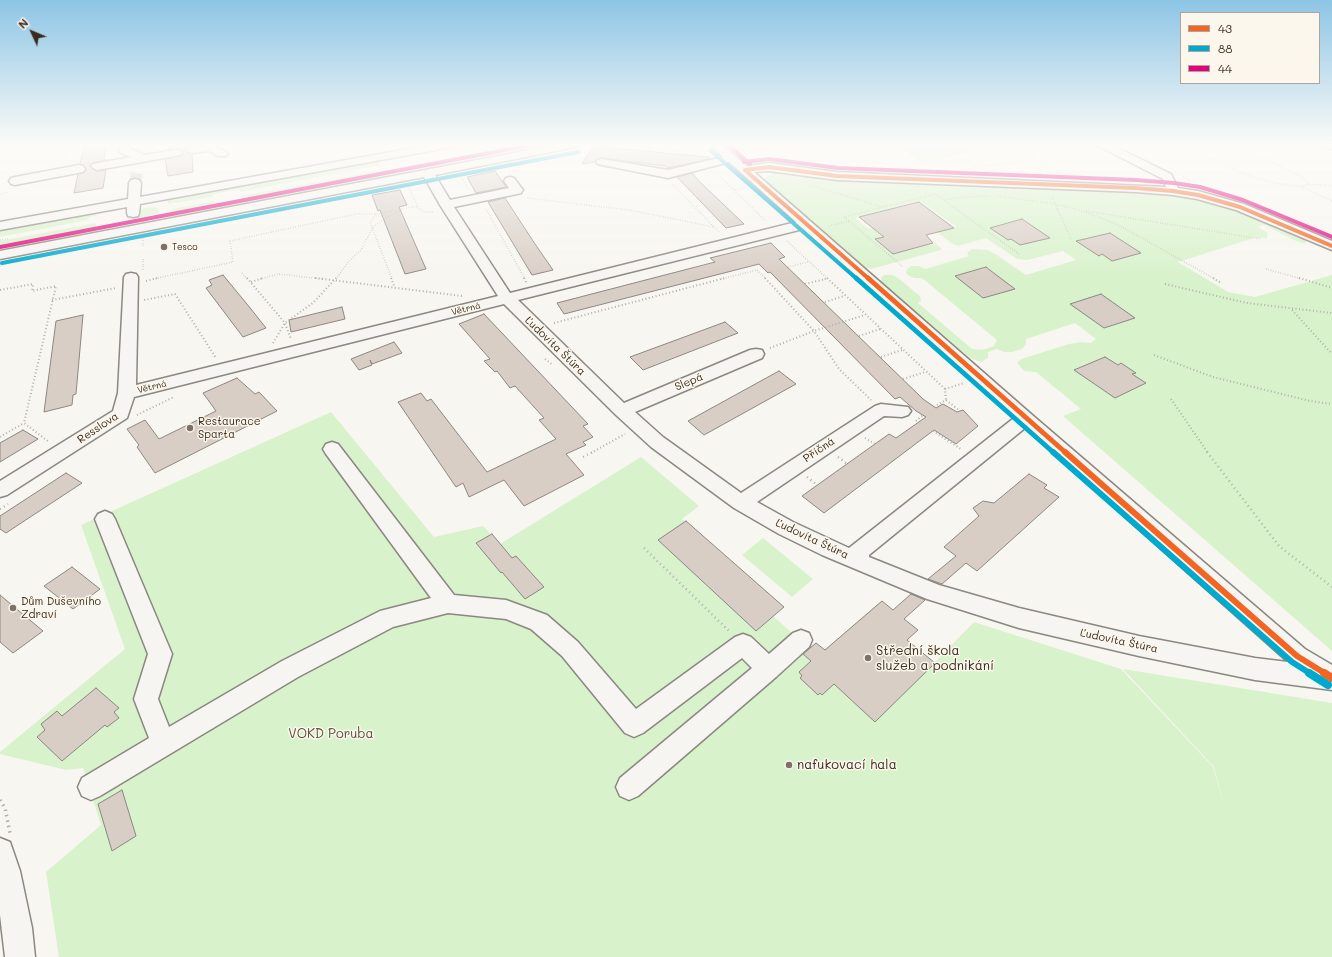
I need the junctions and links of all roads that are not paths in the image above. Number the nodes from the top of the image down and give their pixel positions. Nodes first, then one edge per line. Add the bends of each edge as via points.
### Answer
1 (135, 189) tunnel mouth
2 (207, 189) edge
3 (348, 189) edge
4 (437, 189) edge
5 (516, 189) edge
6 (765, 189) edge
7 (1131, 189) edge
8 (1173, 191) joint
9 (134, 202) junction
10 (446, 205) junction
11 (805, 224) junction
12 (0, 226) edge
13 (138, 233) junction
14 (1332, 246) edge
15 (0, 255) edge
16 (131, 278) dead end
17 (507, 299) junction
18 (756, 354) road end
19 (127, 393) junction
20 (622, 411) junction
21 (902, 411) dead end
22 (1024, 418) junction
23 (332, 449) dead end
24 (0, 490) edge
25 (741, 503) junction
26 (105, 519) dead end
27 (860, 562) junction
28 (448, 604) junction
29 (801, 640) dead end
30 (768, 669) junction
31 (1332, 679) edge
32 (164, 744) junction
33 (91, 787) dead end
34 (629, 787) dead end
35 (0, 852) edge
36 (20, 957) edge

1 - 9 street
2 - 9 street
3 - 13 street
4 - 10 street, Ľudovíta Štúra
5 - 10 street
6 - 11 street
7 - 8 street
8 - 14 street via 1240,207
9 - 12 street
9 - 13 street
10 - 17 street, Ľudovíta Štúra
11 - 17 street, Větrná
11 - 22 street
13 - 15 street
16 - 19 street, Resslova
17 - 19 street, Větrná
17 - 20 street, Ľudovíta Štúra
18 - 20 street, Slepá
19 - 24 street, Resslova via 121,414
20 - 25 street, Ľudovíta Štúra via 692,468
21 - 25 street, Příčná via 881,410
22 - 27 street via 858,552
22 - 31 street via 1297,656
23 - 28 street
25 - 27 street, Ľudovíta Štúra via 786,528
26 - 32 street via 160,654 146,699
27 - 31 street, Ľudovíta Štúra via 934,593 1019,618 1139,646 1255,669
28 - 30 street via 506,610 540,622 570,648 634,725 743,644
28 - 32 street via 388,618 290,669
29 - 30 street
30 - 34 street
32 - 33 street
35 - 36 street via 17,928

